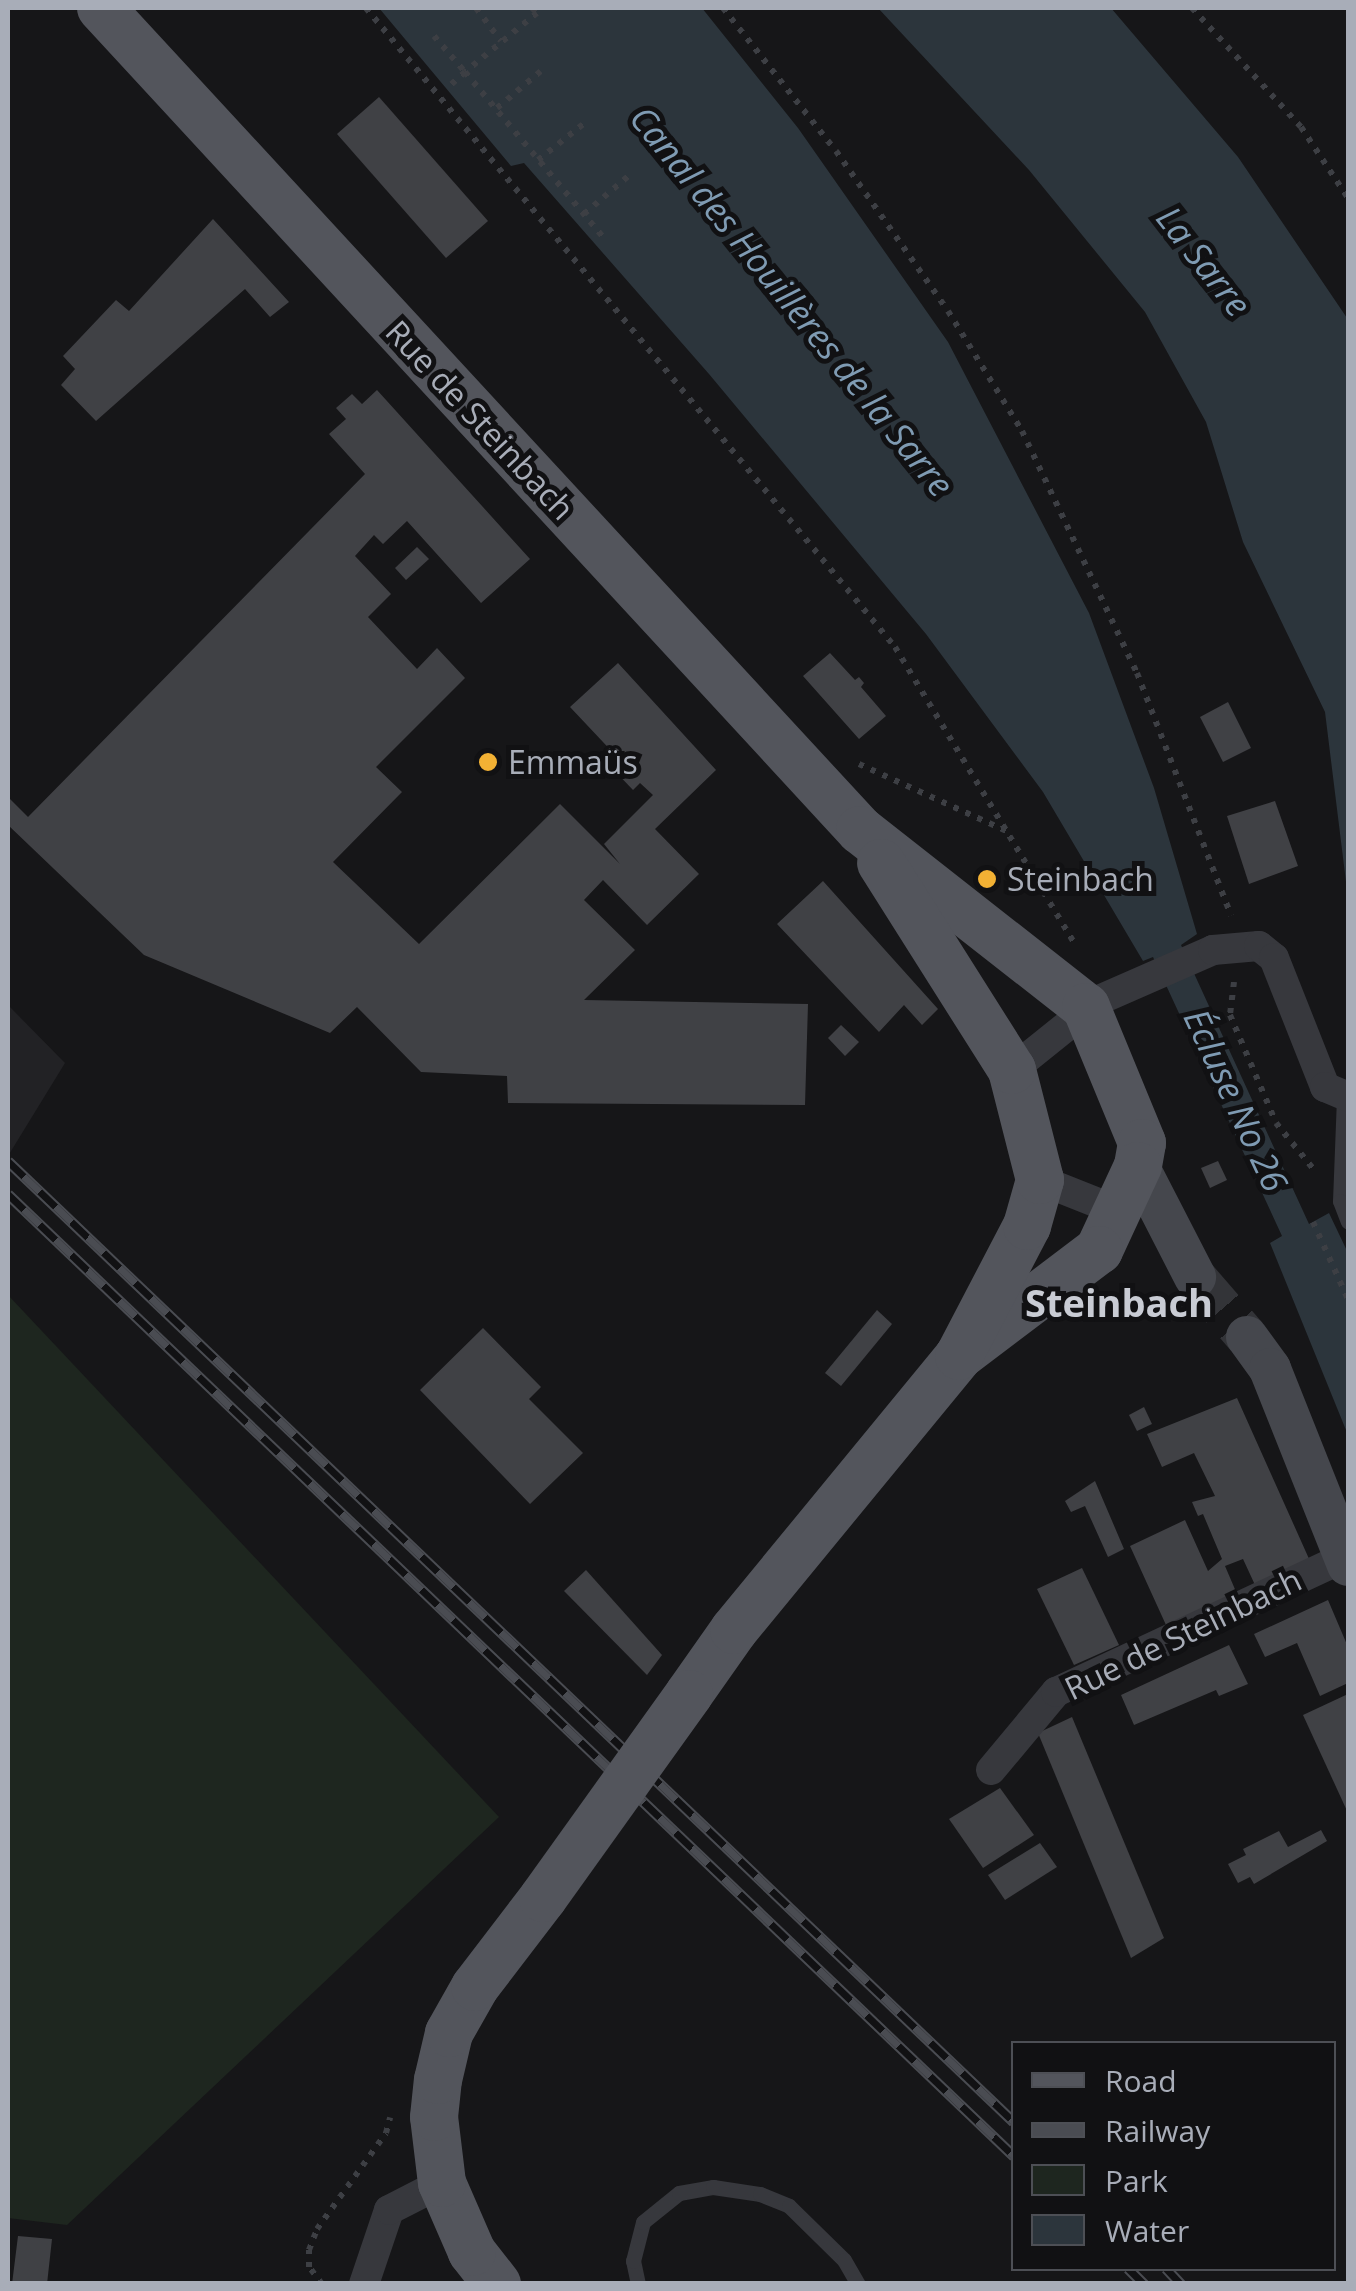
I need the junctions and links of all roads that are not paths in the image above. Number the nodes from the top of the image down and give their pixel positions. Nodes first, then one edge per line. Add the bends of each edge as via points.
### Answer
1 (101, 8) edge
2 (860, 830) junction
3 (1111, 995) junction
4 (1012, 1070) junction
5 (1346, 1097) edge
6 (1138, 1166) junction
7 (1040, 1180) junction
8 (1118, 1211) junction
9 (1348, 1222) edge
10 (1247, 1337) tunnel mouth
11 (959, 1356) junction
12 (1347, 1561) edge
13 (992, 1770) dead end
14 (442, 2184) junction
15 (364, 2284) edge
16 (496, 2284) edge
17 (638, 2284) edge
18 (858, 2284) edge

1 - 2 main road, Rue de Steinbach
2 - 3 main road
2 - 4 main road
3 - 4 street
3 - 5 street via 1227,947 1258,946 1274,958 1325,1087
3 - 6 main road via 1142,1143
4 - 7 main road
5 - 9 lane via 1340,1202
6 - 8 main road
6 - 8 street via 1196,1277
7 - 8 street
7 - 11 main road via 1028,1226
8 - 11 main road via 1099,1250
10 - 12 street, Rue de Steinbach via 1270,1370
11 - 14 main road, bridge via 734,1630 476,1988 449,2033 434,2117
12 - 13 street, Rue de Steinbach via 1056,1692
14 - 15 street via 389,2210
14 - 16 main road via 472,2252
17 - 18 lane via 633,2261 642,2222 679,2193 713,2187 789,2206 844,2260

